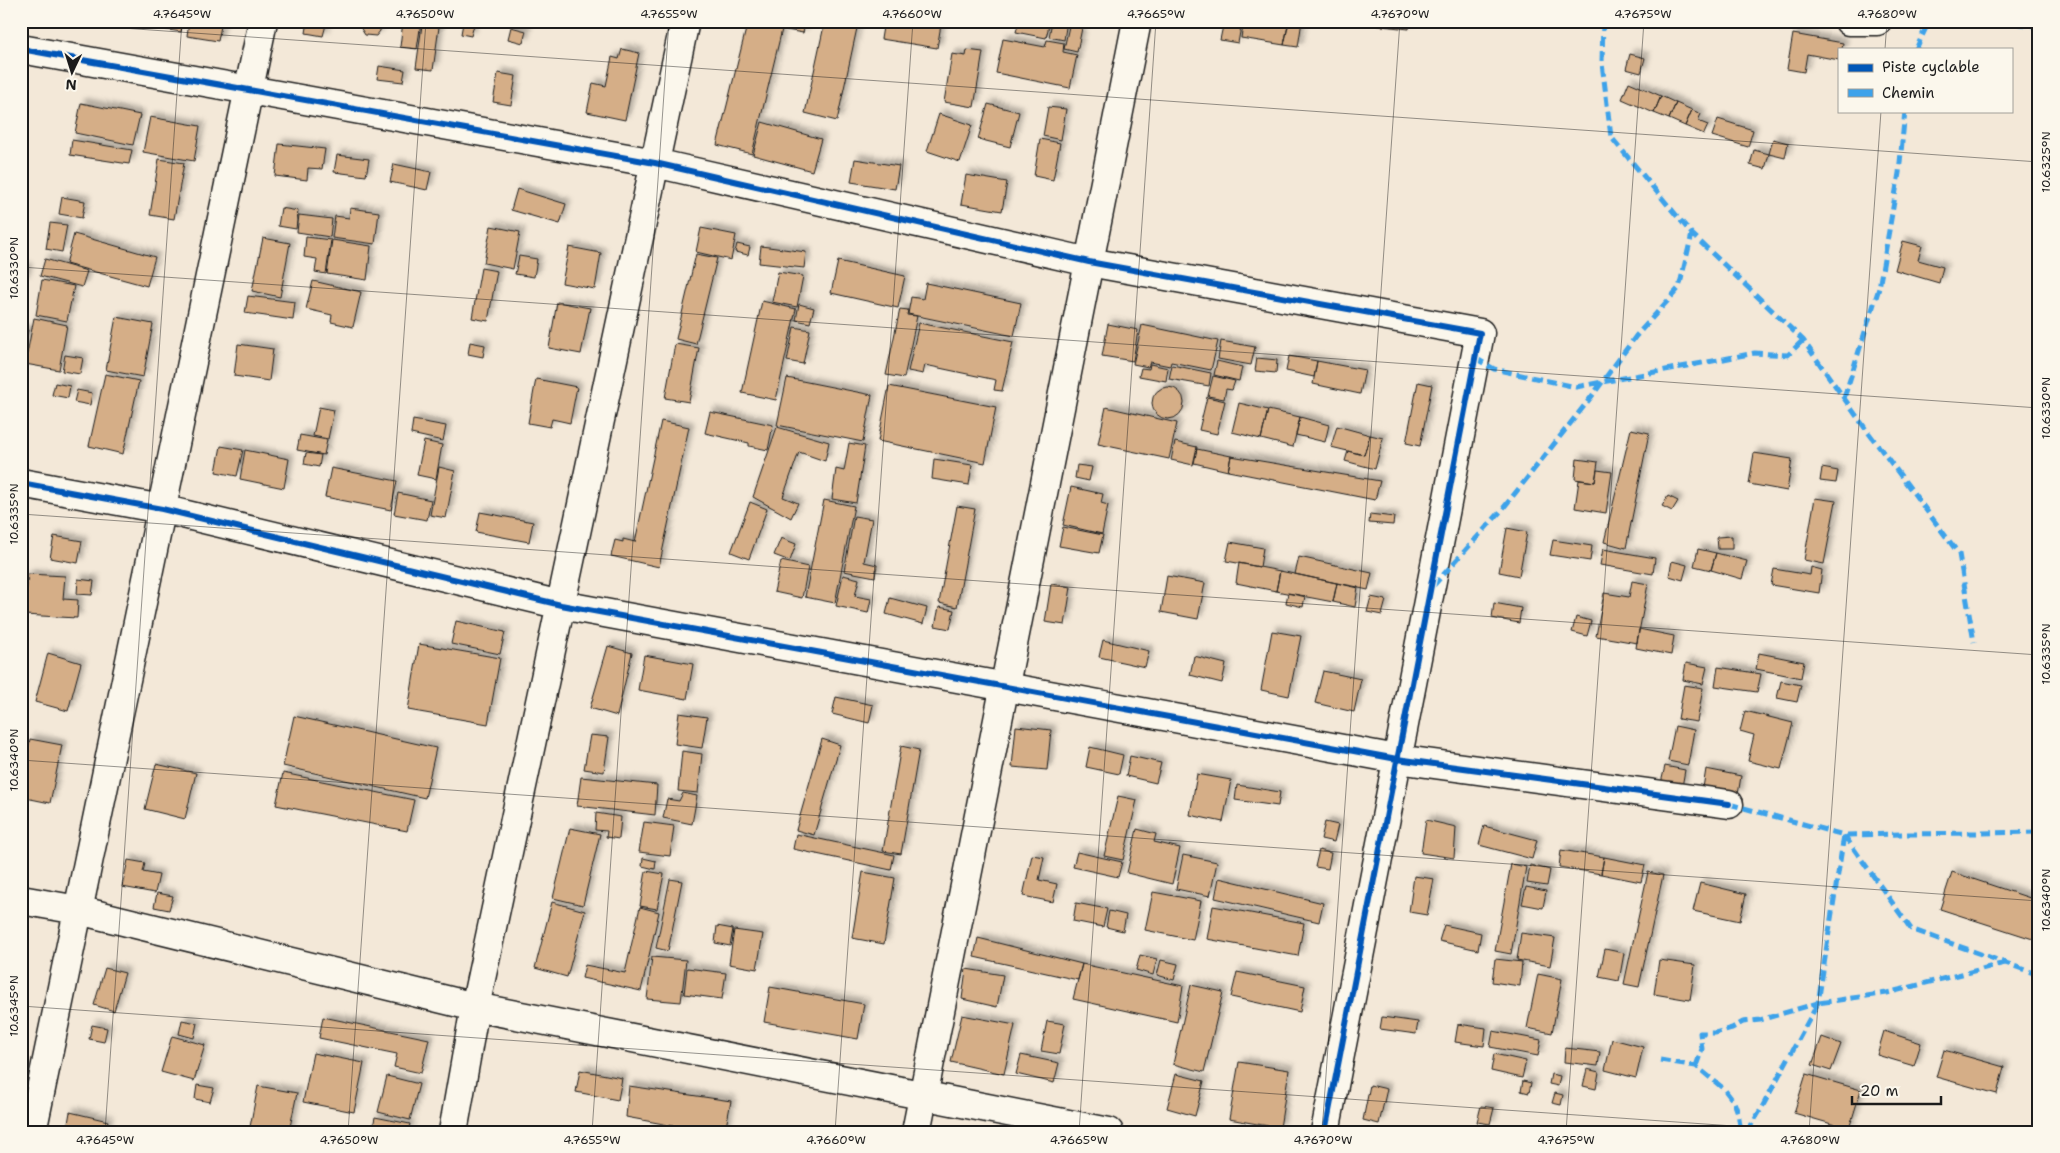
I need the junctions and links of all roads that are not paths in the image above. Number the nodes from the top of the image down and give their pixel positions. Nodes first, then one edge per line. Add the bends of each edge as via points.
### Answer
1 (263, 21) edge
2 (685, 21) edge
3 (1138, 21) edge
4 (1849, 21) edge
5 (1877, 21) edge
6 (21, 49) edge
7 (249, 89) junction
8 (655, 163) junction
9 (1089, 262) junction
10 (21, 483) edge
11 (162, 509) junction
12 (561, 606) junction
13 (1005, 685) junction
14 (1397, 758) junction
15 (1729, 804) dead end
16 (21, 900) edge
17 (78, 910) junction
18 (475, 1007) junction
19 (923, 1097) junction
20 (32, 1132) edge
21 (453, 1132) edge
22 (916, 1132) edge
23 (1109, 1132) edge
24 (1325, 1132) edge

1 - 7 street
2 - 8 street
3 - 9 street
4 - 5 street
6 - 7 street
7 - 8 street
7 - 11 street
8 - 9 street
8 - 12 street
9 - 13 street
9 - 14 street via 1480,333
10 - 11 street
11 - 12 street
11 - 17 street
12 - 13 street
12 - 18 street
13 - 14 street
13 - 19 street
14 - 15 street
14 - 24 street
16 - 17 street
17 - 18 street
17 - 20 street
18 - 19 street
18 - 21 street
19 - 22 street
19 - 23 street

